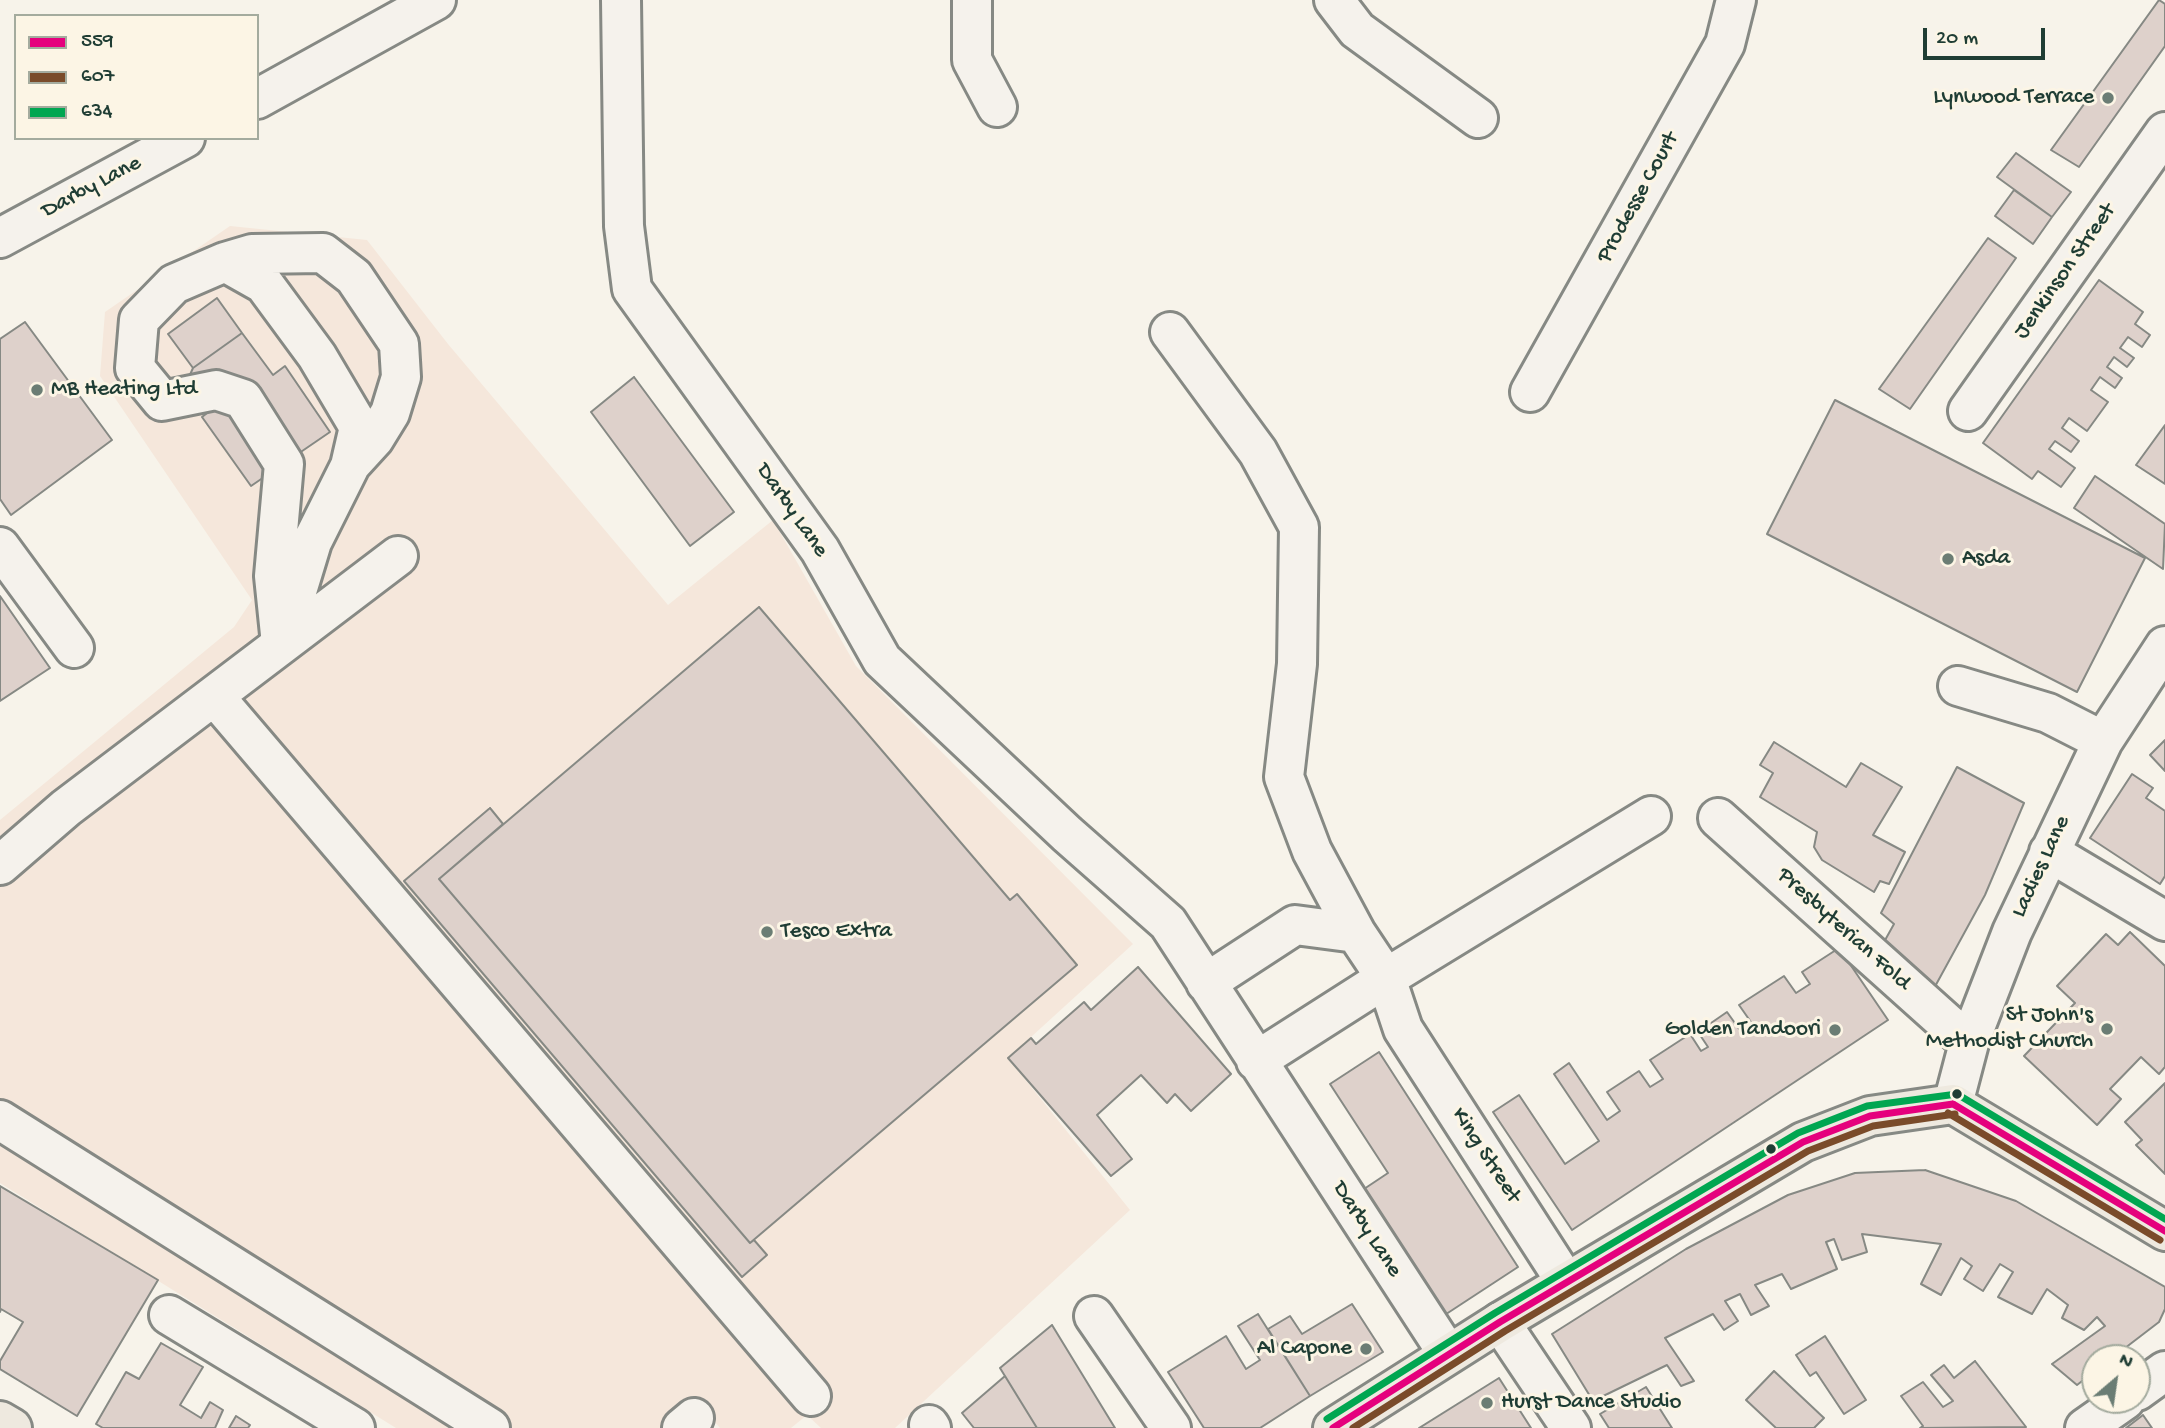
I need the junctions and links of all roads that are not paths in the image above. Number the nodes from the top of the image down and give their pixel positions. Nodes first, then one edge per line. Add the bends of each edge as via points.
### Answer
1 (621, 0) edge
2 (972, 0) edge
3 (1334, 0) edge
4 (1736, 0) edge
5 (424, 3) edge
6 (259, 98) edge
7 (997, 107) dead end
8 (1478, 118) dead end
9 (2165, 132) edge
10 (181, 140) edge
11 (0, 239) edge
12 (225, 262) junction
13 (1170, 332) dead end
14 (1530, 392) dead end
15 (1968, 411) dead end
16 (350, 466) junction
17 (0, 547) edge
18 (398, 556) dead end
19 (281, 644) junction
20 (2165, 646) edge
21 (74, 648) dead end
22 (1958, 686) dead end
23 (215, 697) junction
24 (2103, 741) junction
25 (1651, 816) dead end
26 (1718, 818) dead end
27 (2049, 852) junction
28 (0, 865) edge
29 (2165, 921) edge
30 (1356, 933) junction
31 (1385, 978) junction
32 (1206, 984) junction
33 (1969, 1043) junction
34 (1256, 1061) junction
35 (1953, 1104) junction
36 (0, 1120) edge
37 (2165, 1231) edge
38 (1566, 1282) junction
39 (169, 1315) dead end
40 (1094, 1315) dead end
41 (1500, 1322) junction
42 (1448, 1354) junction
43 (811, 1396) dead end
44 (2104, 1414) edge
45 (0, 1421) edge
46 (347, 1426) edge
47 (12, 1428) edge
48 (490, 1428) edge
49 (1171, 1428) edge
50 (1333, 1428) edge
51 (1571, 1428) edge
52 (2085, 1428) edge

1 - 32 street, Darby Lane via 624,226 632,289 820,550 882,660 1168,923
2 - 7 street via 972,60
3 - 8 street via 1357,30 1421,62
4 - 14 street, Prodesse Court via 1725,44
5 - 6 street
9 - 15 street, Jenkinson Street
10 - 11 street, Darby Lane
12 - 16 street via 264,284 317,356 359,427
12 - 16 street via 252,254 323,253 354,277 399,344 401,377 390,413
12 - 19 street via 174,284 139,320 135,368 163,401 216,390 243,399 284,464 274,576
13 - 30 street, King Street via 1258,452 1298,527 1297,664 1284,777 1312,850
16 - 19 street via 312,542
17 - 21 street
18 - 19 street
19 - 23 street
20 - 24 street, Ladies Lane
22 - 24 street via 2048,713
23 - 28 street via 66,808
23 - 43 street
24 - 27 street, Ladies Lane
25 - 31 street
26 - 33 street, Presbyterian Fold
27 - 29 street
27 - 33 street, Ladies Lane
30 - 31 street, King Street
30 - 32 street via 1295,925
31 - 34 street
31 - 38 street, King Street via 1403,1029
32 - 34 street, Darby Lane
33 - 35 street, Ladies Lane
34 - 42 street, Darby Lane
35 - 37 main road
35 - 38 main road via 1870,1116 1803,1142
36 - 48 street
38 - 41 main road
39 - 46 street
40 - 49 street
41 - 42 main road
41 - 51 street
42 - 50 main road
44 - 52 street
45 - 47 main road

